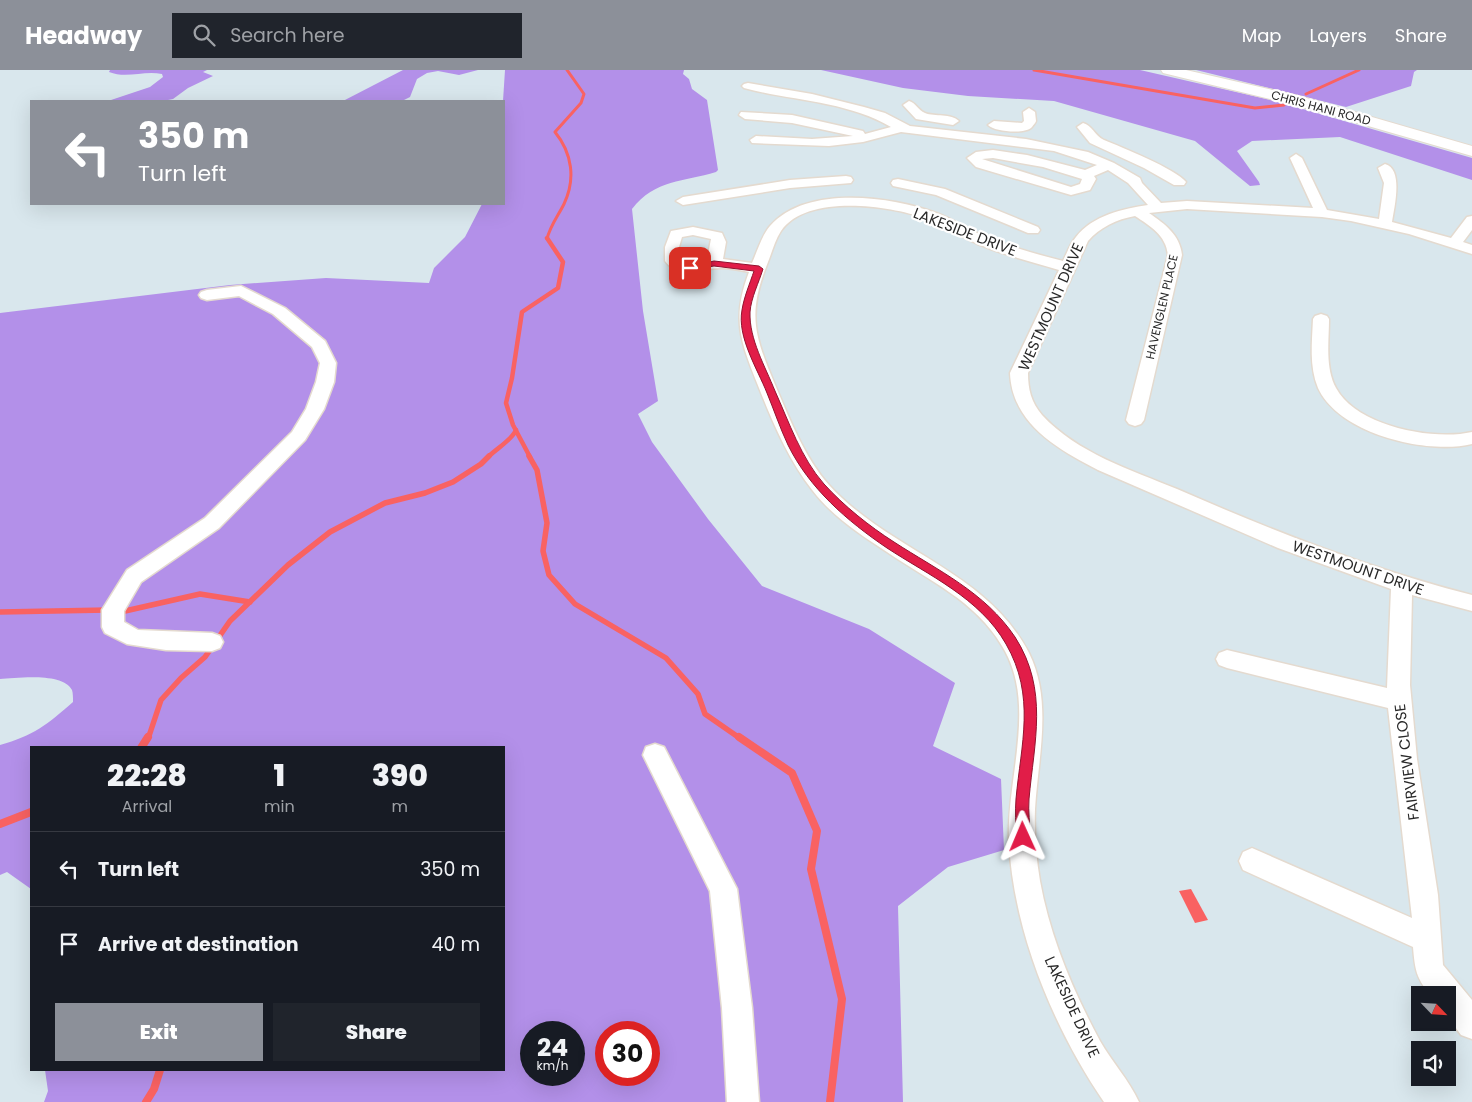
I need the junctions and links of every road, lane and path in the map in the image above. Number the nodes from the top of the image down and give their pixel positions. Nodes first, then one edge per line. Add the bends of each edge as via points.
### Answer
1 (1168, 70) edge
2 (748, 86) dead end
3 (909, 105) dead end
4 (1029, 112) dead end
5 (745, 115) dead end
6 (939, 120) junction
7 (1083, 127) dead end
8 (900, 128) junction
9 (884, 134) junction
10 (935, 134) junction
11 (756, 140) dead end
12 (1120, 151) junction
13 (1472, 151) edge
14 (1296, 158) dead end
15 (1104, 163) junction
16 (1385, 168) dead end
17 (1086, 175) junction
18 (846, 180) dead end
19 (1179, 182) dead end
20 (898, 183) dead end
21 (772, 187) junction
22 (945, 194) junction
23 (683, 201) dead end
24 (790, 204) junction
25 (1162, 206) junction
26 (1136, 210) junction
27 (922, 213) junction
28 (1322, 214) junction
29 (1472, 220) edge
30 (1385, 224) junction
31 (1033, 230) dead end
32 (1454, 244) junction
33 (1472, 250) edge
34 (714, 264) dead end
35 (1067, 267) junction
36 (759, 269) junction
37 (207, 295) dead end
38 (1321, 319) dead end
39 (1135, 420) dead end
40 (1472, 438) edge
41 (1402, 585) junction
42 (1472, 603) edge
43 (203, 641) dead end
44 (1227, 659) dead end
45 (1399, 701) junction
46 (656, 755) dead end
47 (1252, 861) dead end
48 (1427, 939) junction
49 (1472, 1024) edge
50 (743, 1102) edge
51 (1123, 1102) edge

1 - 13 main road, CHRIS HANI ROAD via 1303,102
2 - 8 street via 801,94 860,110 888,119
3 - 6 street via 920,116
4 - 6 street via 1028,124 1022,128
5 - 9 street via 792,119 846,132
6 - 10 street
7 - 12 street via 1094,140
8 - 9 street
8 - 10 street
9 - 11 street via 838,143
10 - 15 street via 1046,145
12 - 15 street
12 - 19 street
14 - 28 street
15 - 17 street
15 - 25 street via 1142,183
16 - 30 street via 1391,183
17 - 17 street via 1089,179 1085,187 1072,191 980,164 973,158 980,154 999,155
18 - 21 street
20 - 22 street
21 - 23 street
21 - 24 street
22 - 27 street
22 - 31 street
24 - 27 street, LAKESIDE DRIVE via 844,202
24 - 36 street, LAKESIDE DRIVE via 775,229
25 - 26 street, WESTMOUNT DRIVE
25 - 28 street, WESTMOUNT DRIVE via 1215,206
26 - 35 street, WESTMOUNT DRIVE via 1107,219 1091,229 1081,240
26 - 39 street, HAVENGLEN PLACE via 1165,232 1176,246
27 - 35 street, LAKESIDE DRIVE via 984,242
28 - 30 street, WESTMOUNT DRIVE
29 - 32 street
30 - 32 street, WESTMOUNT DRIVE
32 - 33 street, WESTMOUNT DRIVE
34 - 36 street
35 - 41 street, WESTMOUNT DRIVE via 1019,374 1021,391 1028,407 1053,437 1105,466 1308,553
36 - 51 street, LAKESIDE DRIVE via 746,311 748,335 794,446 820,486 850,515 955,584 993,618 1011,641 1025,672 1031,702 1022,801 1023,855 1033,910 1054,976 1088,1048
37 - 43 street via 241,291 279,311 319,345 328,362 315,409 299,436 212,523 134,576 113,610 113,627 135,638
38 - 40 street via 1322,375 1328,392 1342,407 1387,431 1414,439 1441,442
41 - 42 street, WESTMOUNT DRIVE
41 - 45 street, FAIRVIEW CLOSE
44 - 45 street
45 - 48 street, FAIRVIEW CLOSE
46 - 50 street via 723,890 737,1008
47 - 48 street
48 - 49 street, FAIRVIEW CLOSE via 1429,970

